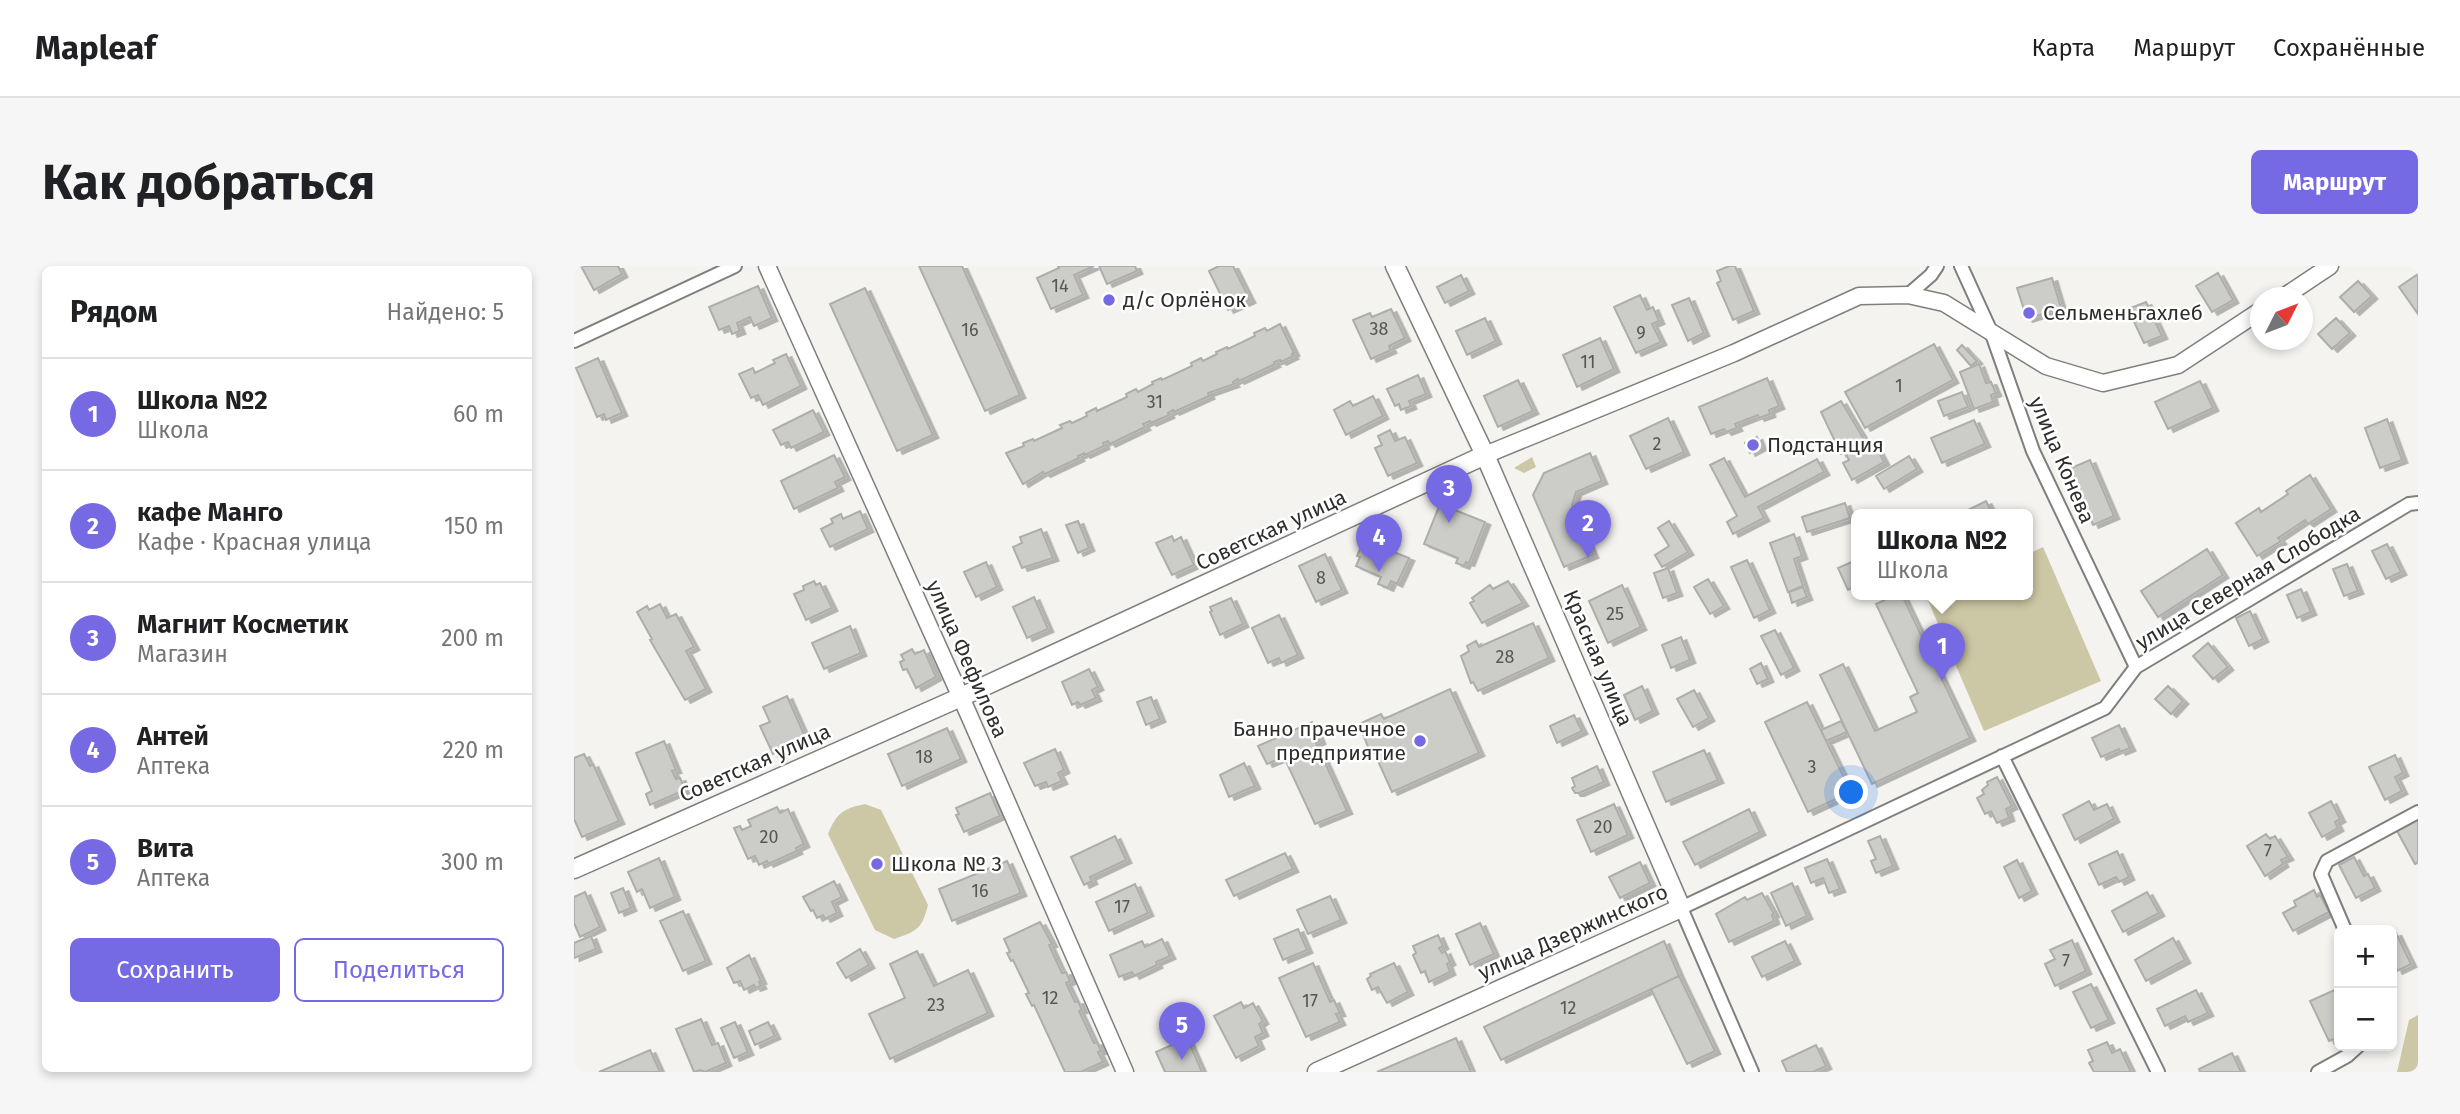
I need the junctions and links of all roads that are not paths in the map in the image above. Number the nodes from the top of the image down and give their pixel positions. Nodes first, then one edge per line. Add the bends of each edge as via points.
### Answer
1 (735, 266) edge
2 (767, 266) edge
3 (1395, 266) edge
4 (1937, 266) edge
5 (1961, 266) edge
6 (2330, 266) edge
7 (2298, 287) edge
8 (1908, 295) junction
9 (2250, 318) edge
10 (1993, 334) junction
11 (574, 341) edge
12 (1485, 455) junction
13 (2418, 503) edge
14 (2136, 667) junction
15 (961, 697) junction
16 (2002, 755) junction
17 (2418, 812) edge
18 (1845, 829) joint
19 (574, 869) edge
20 (1681, 908) junction
21 (2343, 925) edge
22 (2352, 1051) edge
23 (1125, 1072) edge
24 (1317, 1072) edge
25 (1752, 1072) edge
26 (2158, 1072) edge
27 (2318, 1072) edge

1 - 11 street
2 - 15 street, улица Фефилова
3 - 12 main road, Красная улица
4 - 8 street
5 - 10 street, улица Конева
6 - 7 street
8 - 10 street, Советская улица via 1944,303
8 - 12 street, Советская улица via 1859,296 1734,353
9 - 10 street, Советская улица via 2178,365 2103,383 2046,366
10 - 14 street, улица Конева via 2033,451
12 - 15 main road, Советская улица
12 - 20 main road, Красная улица
13 - 14 street, улица Северная Слободка
14 - 16 street, улица Северная Слободка via 2105,708
15 - 19 main road, Советская улица
15 - 23 street, улица Фефилова
16 - 18 street, улица Северная Слободка
16 - 26 street
17 - 21 street via 2326,861 2321,874
18 - 20 street, улица Дзержинского
20 - 24 main road, улица Дзержинского
20 - 25 street, Красная улица
22 - 27 street

